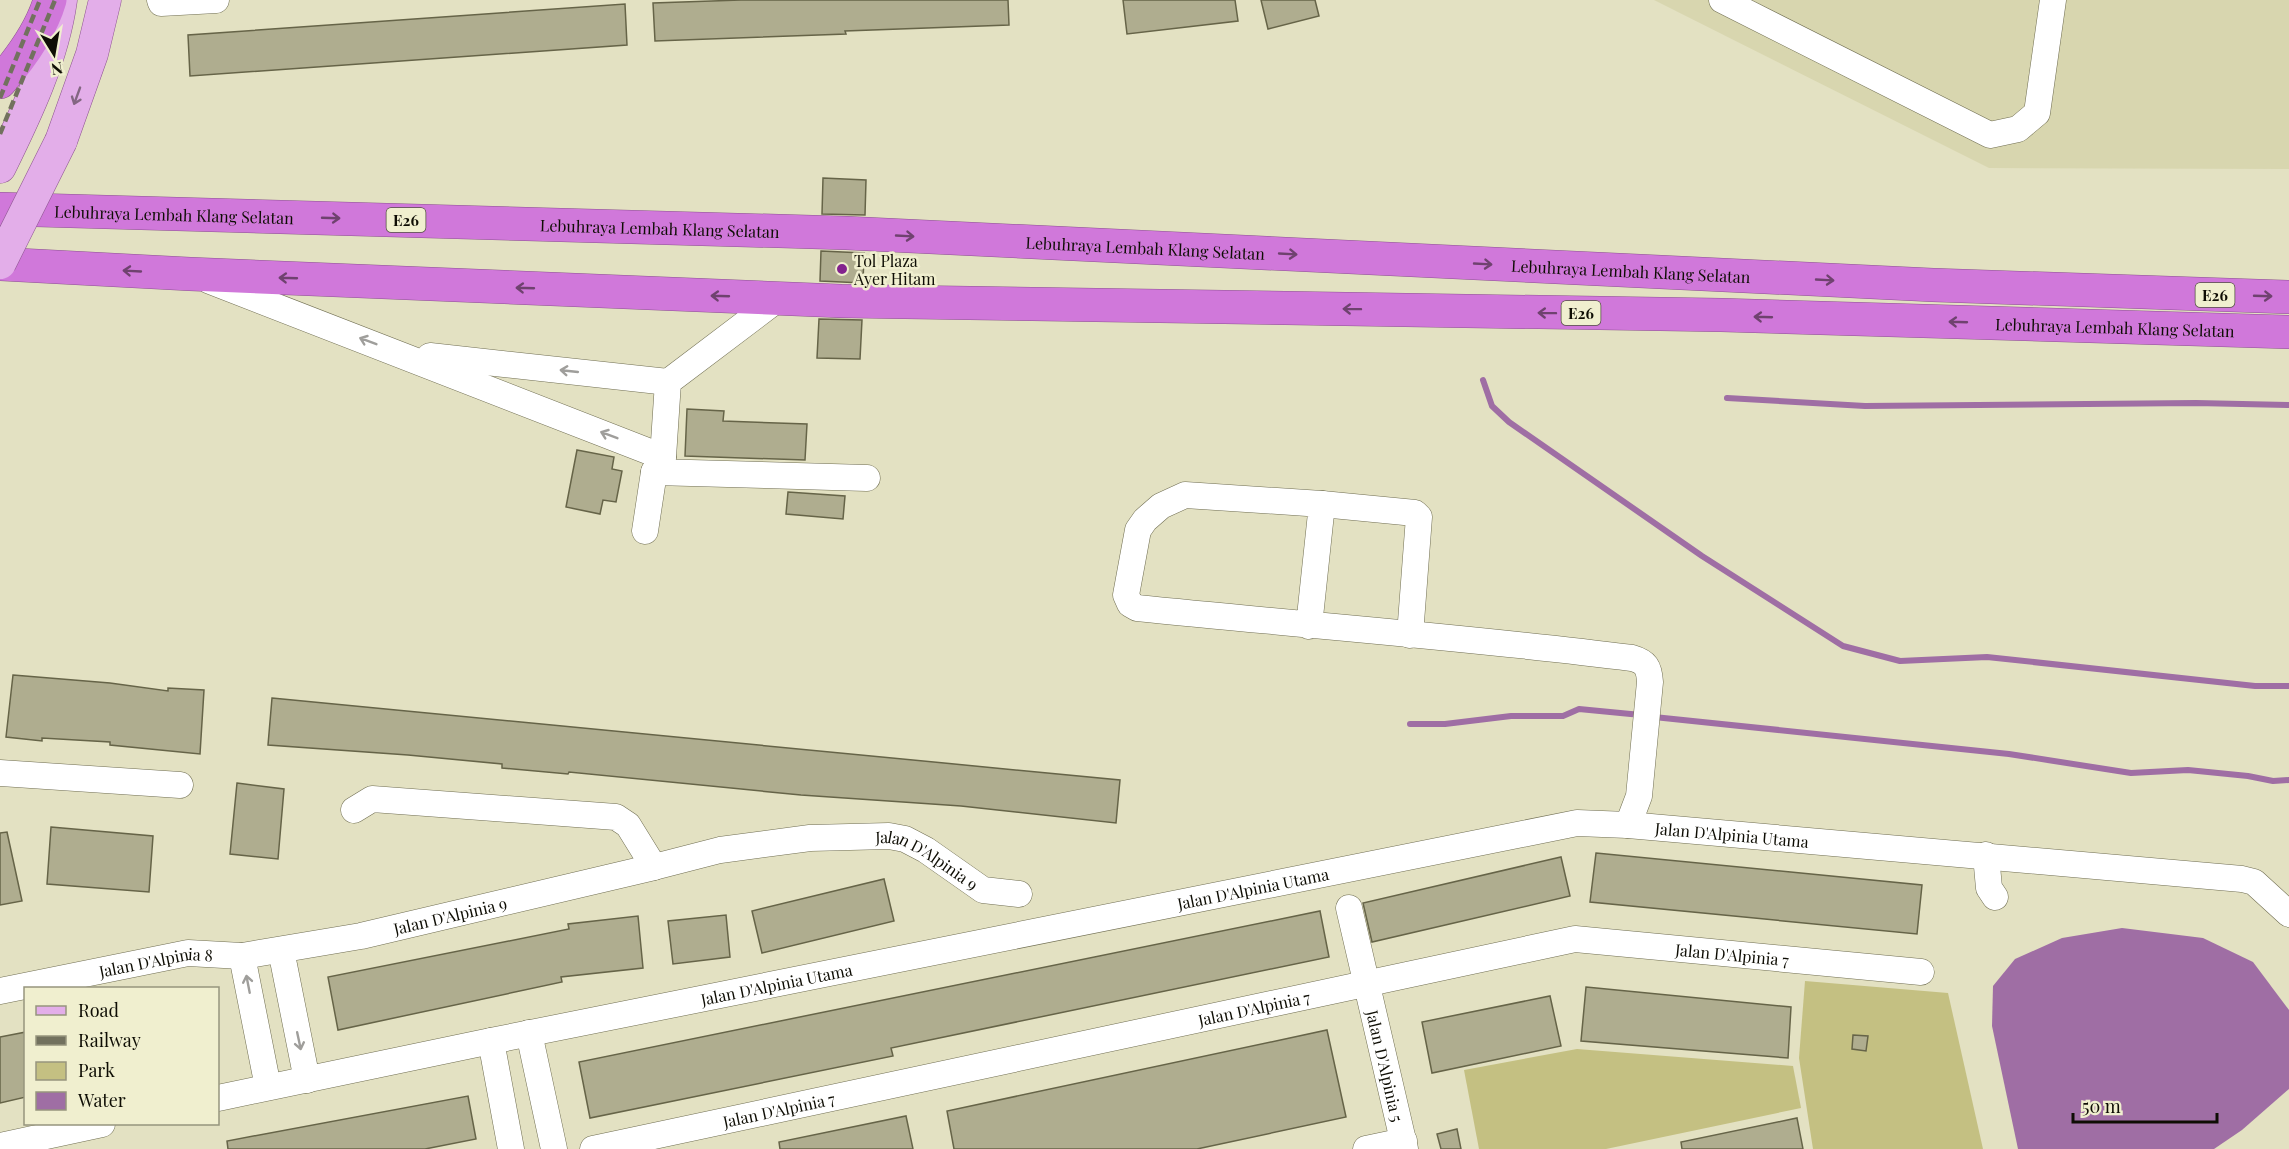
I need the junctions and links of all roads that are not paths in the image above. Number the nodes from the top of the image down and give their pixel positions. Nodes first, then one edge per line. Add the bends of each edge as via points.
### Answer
1 (50, 0) edge
2 (61, 0) edge
3 (105, 0) edge
4 (216, 0) edge
5 (1722, 0) edge
6 (2053, 0) edge
7 (160, 1) edge
8 (0, 82) edge
9 (0, 167) edge
10 (0, 208) edge
11 (0, 263) edge
12 (190, 274) junction
13 (2289, 297) edge
14 (779, 298) junction
15 (2289, 332) edge
16 (396, 352) junction
17 (669, 382) junction
18 (659, 464) junction
19 (867, 478) dead end
20 (1322, 504) junction
21 (645, 531) dead end
22 (1309, 626) junction
23 (1410, 635) junction
24 (0, 773) edge
25 (180, 785) dead end
26 (354, 810) dead end
27 (1628, 825) junction
28 (1986, 855) junction
29 (654, 867) junction
30 (1019, 894) dead end
31 (1995, 897) dead end
32 (2283, 900) edge
33 (1349, 908) dead end
34 (281, 950) junction
35 (242, 956) junction
36 (1921, 972) dead end
37 (1366, 984) junction
38 (0, 991) edge
39 (529, 1034) junction
40 (491, 1041) junction
41 (307, 1080) junction
42 (539, 1080) junction
43 (500, 1087) junction
44 (268, 1088) junction
45 (219, 1098) edge
46 (97, 1125) edge
47 (1405, 1145) edge
48 (0, 1146) edge
49 (511, 1149) edge
50 (554, 1149) edge
51 (593, 1149) edge
52 (1366, 1149) edge

1 - 8 highway via 25,50
2 - 9 main road via 42,71
3 -> 11 main road, bridge via 92,54 61,141
4 - 7 street
5 - 6 street via 1990,135 2018,129 2037,113
10 -> 13 highway, Lebuhraya Lembah Klang Selatan / E26 via 858,233 1921,285
12 -> 11 highway, Lebuhraya Lembah Klang Selatan / E26
14 -> 12 highway, Lebuhraya Lembah Klang Selatan / E26
16 -> 12 street
15 -> 14 highway, Lebuhraya Lembah Klang Selatan / E26 via 1721,315
14 - 17 street
17 -> 16 street
18 -> 16 street
17 - 18 street
18 - 19 street
18 - 21 street
20 - 22 street
20 - 22 street via 1185,495 1169,502 1138,530 1126,595 1137,608
20 - 23 street via 1415,513 1419,517
22 - 23 street
23 - 27 street via 1527,645 1644,662 1650,682 1639,796
24 - 25 street
26 - 29 street via 372,799 616,817 628,825
27 - 28 street, Jalan D'Alpinia Utama
27 - 39 street, Jalan D'Alpinia Utama via 1577,823
28 - 31 street via 1989,888
28 - 32 street, Jalan D'Alpinia Utama via 2242,879
29 - 30 street, Jalan D'Alpinia 9 via 720,850 810,838 889,836 926,850 983,891
29 - 34 street, Jalan D'Alpinia 9 via 361,936
33 - 37 street, Jalan D'Alpinia 5
34 - 35 street, Jalan D'Alpinia 9
34 -> 41 street
35 - 38 street, Jalan D'Alpinia 8 via 188,953
44 -> 35 street
36 - 37 street, Jalan D'Alpinia 7 via 1575,939
37 - 47 street, Jalan D'Alpinia 5
37 - 51 street, Jalan D'Alpinia 7
39 - 40 street, Jalan D'Alpinia Utama
39 - 42 street
40 - 41 street, Jalan D'Alpinia Utama
40 - 43 street
41 - 44 street, Jalan D'Alpinia Utama
42 - 43 street
42 - 50 street
43 - 49 street
44 - 45 street, Jalan D'Alpinia Utama
46 - 48 street
47 - 52 street

